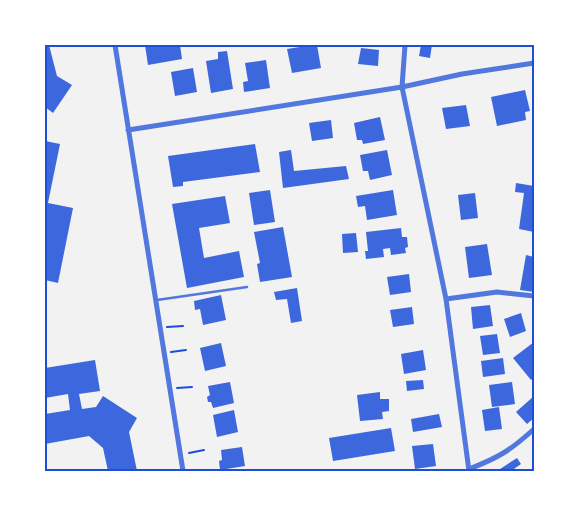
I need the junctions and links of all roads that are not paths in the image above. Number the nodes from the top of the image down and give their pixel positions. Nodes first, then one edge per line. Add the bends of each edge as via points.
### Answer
1 (115, 45) edge
2 (404, 45) edge
3 (534, 63) edge
4 (402, 87) junction
5 (128, 130) junction
6 (247, 287) dead end
7 (534, 296) edge
8 (446, 299) junction
9 (156, 300) junction
10 (534, 429) edge
11 (469, 470) edge
12 (183, 471) edge

1 - 5 street
2 - 4 street
3 - 4 street
4 - 5 street
4 - 8 street
5 - 9 street
6 - 9 lane
7 - 8 street via 497,292
8 - 11 street
9 - 12 street
10 - 11 street via 496,458

